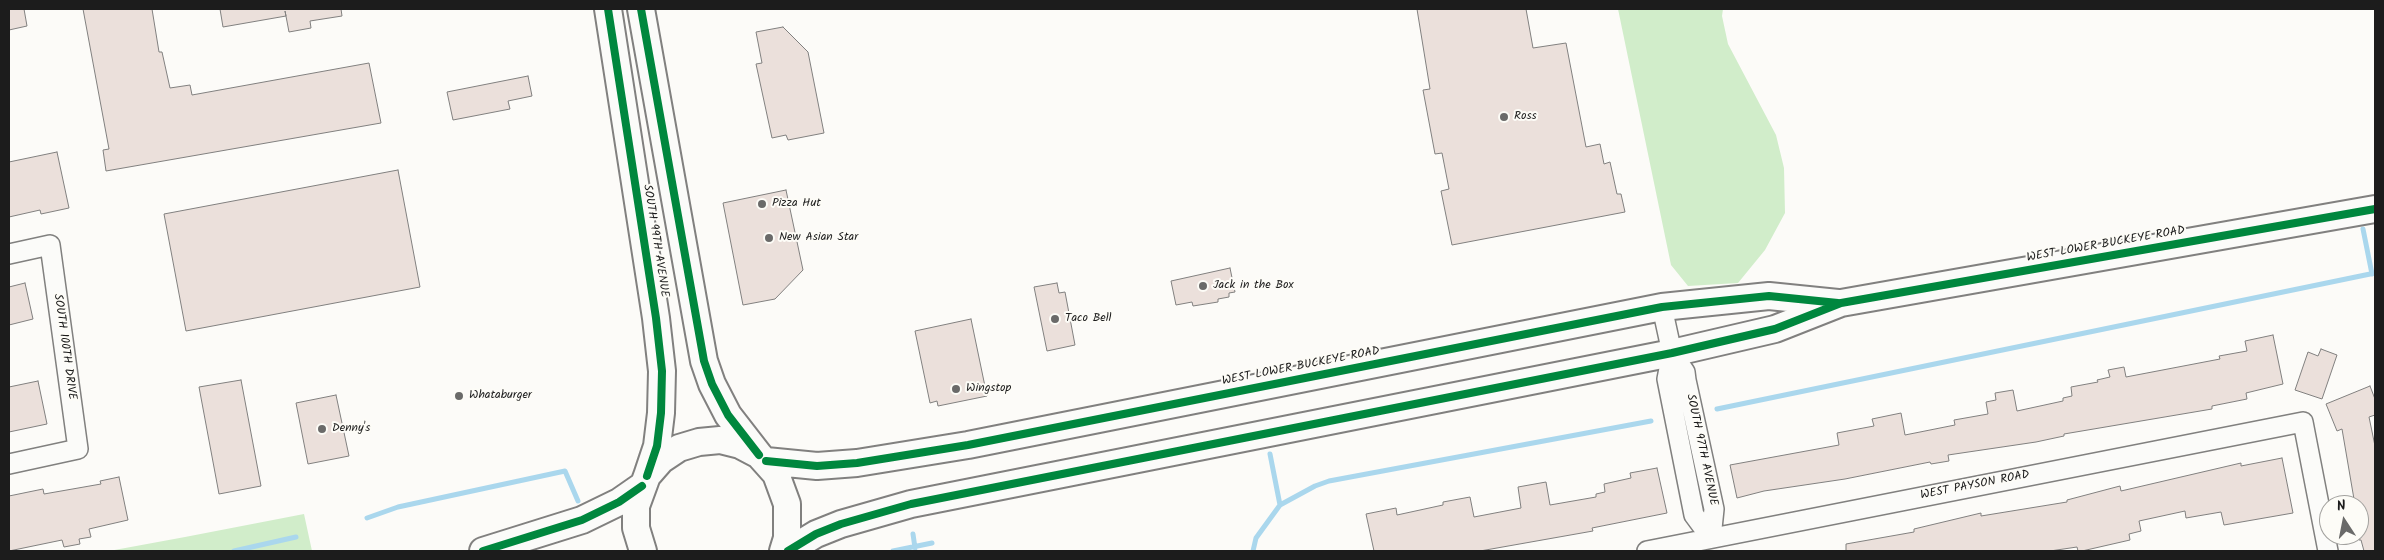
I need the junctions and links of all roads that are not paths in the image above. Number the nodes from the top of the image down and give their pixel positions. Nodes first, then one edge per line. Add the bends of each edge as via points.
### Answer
1 (608, 9) edge
2 (641, 9) edge
3 (2375, 209) edge
4 (9, 254) edge
5 (1841, 303) junction
6 (1662, 307) junction
7 (1672, 353) junction
8 (762, 458) junction
9 (9, 464) edge
10 (645, 481) junction
11 (1711, 538) junction
12 (483, 551) edge
13 (643, 551) edge
14 (783, 551) edge
15 (788, 551) edge
16 (1647, 551) edge
17 (2328, 551) edge

1 - 10 main road, SOUTH 99TH AVENUE via 662,371 657,446
2 - 8 main road, SOUTH 99TH AVENUE via 704,361 728,416
3 - 5 main road, WEST LOWER BUCKEYE ROAD
4 - 9 street, SOUTH 100TH DRIVE via 50,245 78,449
5 - 6 main road, WEST LOWER BUCKEYE ROAD via 1769,296
5 - 7 main road, WEST LOWER BUCKEYE ROAD via 1776,330
6 - 7 street, SOUTH 97TH AVENUE
6 - 8 main road, WEST LOWER BUCKEYE ROAD via 968,445 857,463 817,466
7 - 11 street, SOUTH 97TH AVENUE via 1684,372 1714,509
7 - 15 main road, WEST LOWER BUCKEYE ROAD via 911,504 841,524
8 - 10 main road via 733,443 720,440 699,442 679,448 661,460
8 - 14 main road, SOUTH 99TH AVENUE via 776,474 787,504 787,538
10 - 12 main road via 618,502 582,520
10 - 13 main road, SOUTH 99TH AVENUE via 636,506 636,528
11 - 16 street, WEST PAYSON ROAD
11 - 17 street, WEST PAYSON ROAD via 2303,422

